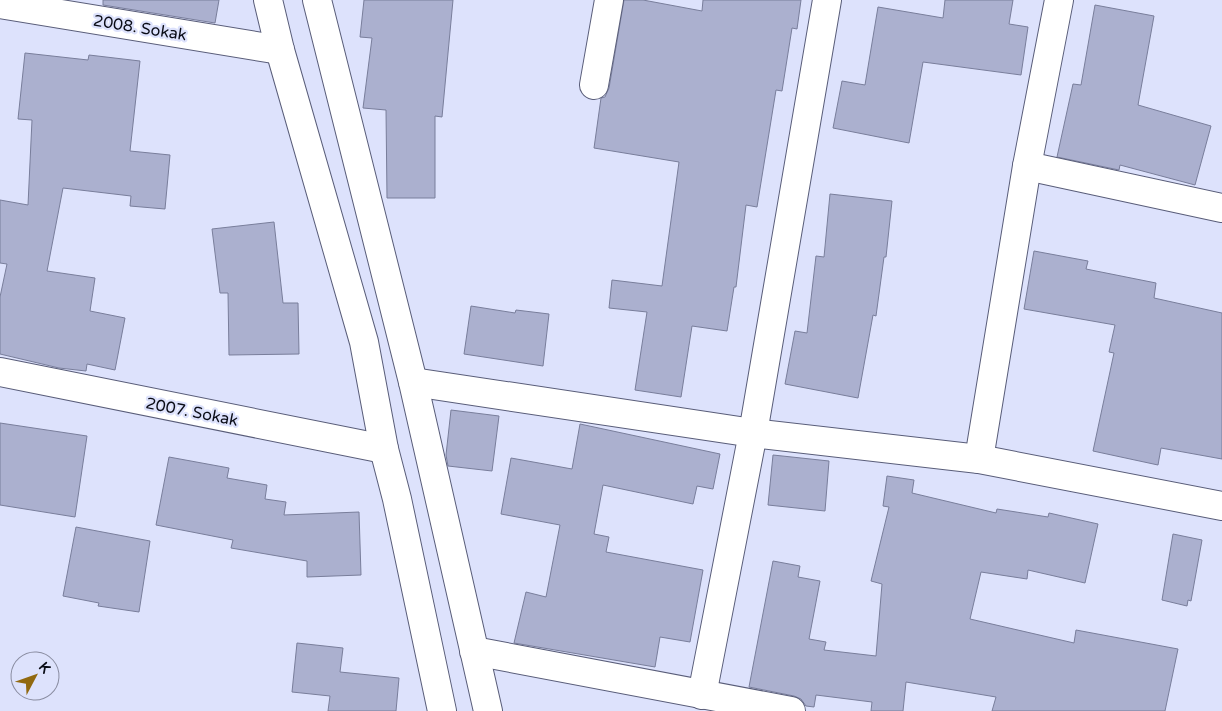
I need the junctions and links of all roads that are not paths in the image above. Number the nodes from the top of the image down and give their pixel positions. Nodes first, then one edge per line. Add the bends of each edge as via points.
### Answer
1 (268, 0) edge
2 (317, 0) edge
3 (609, 0) edge
4 (827, 0) edge
5 (1059, 0) edge
6 (0, 4) edge
7 (280, 50) junction
8 (594, 85) dead end
9 (1027, 166) junction
10 (1222, 208) edge
11 (0, 372) edge
12 (413, 382) junction
13 (753, 433) junction
14 (384, 449) junction
15 (979, 459) junction
16 (1222, 506) edge
17 (474, 651) junction
18 (702, 695) junction
19 (442, 711) edge
20 (488, 711) edge
21 (792, 711) edge

1 - 7 street
2 - 12 street
3 - 8 street
4 - 13 street
5 - 9 street
6 - 7 street, 2008. Sokak
7 - 14 street via 364,342
9 - 10 street
9 - 15 street
11 - 14 street, 2007. Sokak
12 - 13 street
12 - 17 street
13 - 15 street
13 - 18 street
14 - 19 street
15 - 16 street
17 - 18 street
17 - 20 street
18 - 21 street

